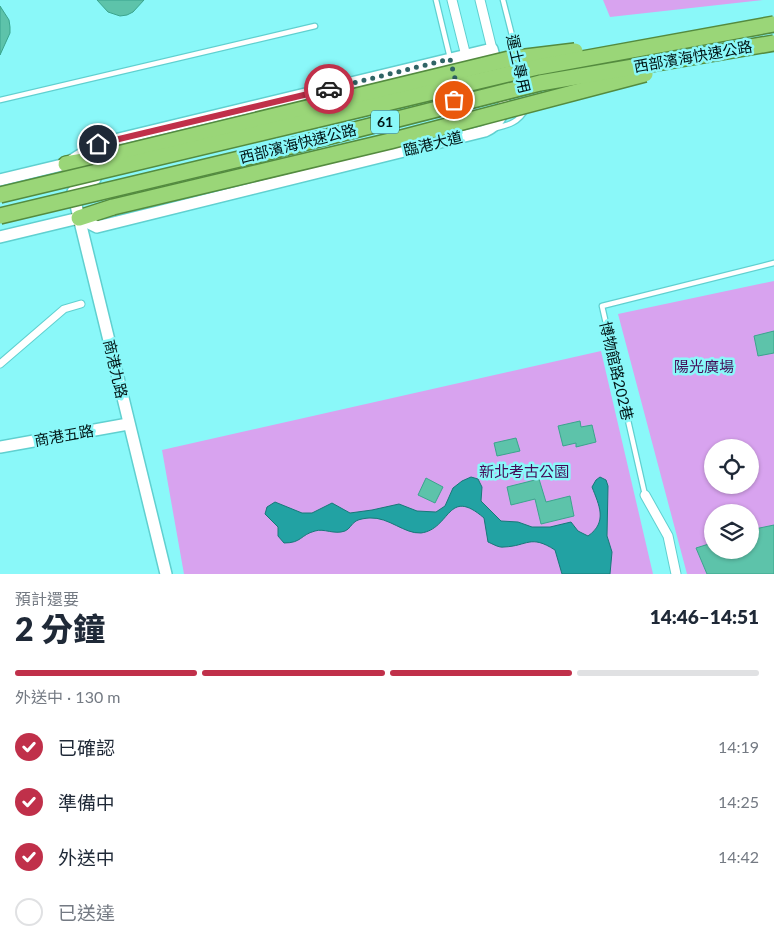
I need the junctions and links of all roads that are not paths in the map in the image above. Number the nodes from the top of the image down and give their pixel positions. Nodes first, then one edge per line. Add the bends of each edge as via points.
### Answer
1 (436, 0) edge
2 (452, 0) edge
3 (480, 0) edge
4 (503, 0) edge
5 (774, 24) edge
6 (315, 26) dead end
7 (736, 30) junction
8 (774, 43) edge
9 (492, 49) junction
10 (738, 49) junction
11 (466, 56) junction
12 (450, 59) junction
13 (522, 75) dead end
14 (454, 76) dead end
15 (501, 84) junction
16 (524, 84) dead end
17 (473, 88) junction
18 (0, 100) edge
19 (485, 131) junction
20 (66, 164) junction
21 (0, 180) edge
22 (72, 189) junction
23 (0, 195) edge
24 (0, 202) edge
25 (0, 210) edge
26 (0, 216) edge
27 (79, 218) junction
28 (0, 236) edge
29 (774, 263) edge
30 (81, 304) dead end
31 (0, 364) edge
32 (128, 424) junction
33 (0, 447) edge
34 (645, 495) joint
35 (166, 574) edge
36 (676, 574) edge

1 - 12 lane
2 - 11 street
3 - 9 street
4 - 13 lane, 運土專用
5 - 7 highway, 西部濱海快速公路 / 61, bridge
6 - 18 lane
7 - 20 highway, bridge via 509,59
7 - 23 highway, 西部濱海快速公路 / 61, bridge via 538,67
8 - 10 highway, 西部濱海快速公路 / 61, bridge
9 - 11 street
9 - 15 street
10 - 26 highway, 西部濱海快速公路 / 61, bridge via 540,82
10 - 27 highway, bridge
11 - 12 street
11 - 17 street
12 - 14 lane
12 - 20 street via 98,144
15 - 17 street
15 - 19 street via 504,112 495,125
15 - 22 street
16 - 19 lane, 運土專用 via 527,95 524,112 515,122
17 - 22 street via 457,88 83,182
19 - 27 street, 臨港大道 via 97,227
20 - 21 street
20 - 22 street, 商港九路
22 - 24 street
22 - 25 street
22 - 27 street, 商港九路
27 - 28 street
27 - 32 street, 商港九路
29 - 34 lane, 博物館路202巷 via 602,306
30 - 31 street via 64,309
32 - 33 street, 商港五路
32 - 35 street, 商港九路
34 - 36 street, 博物館路202巷 via 668,536

